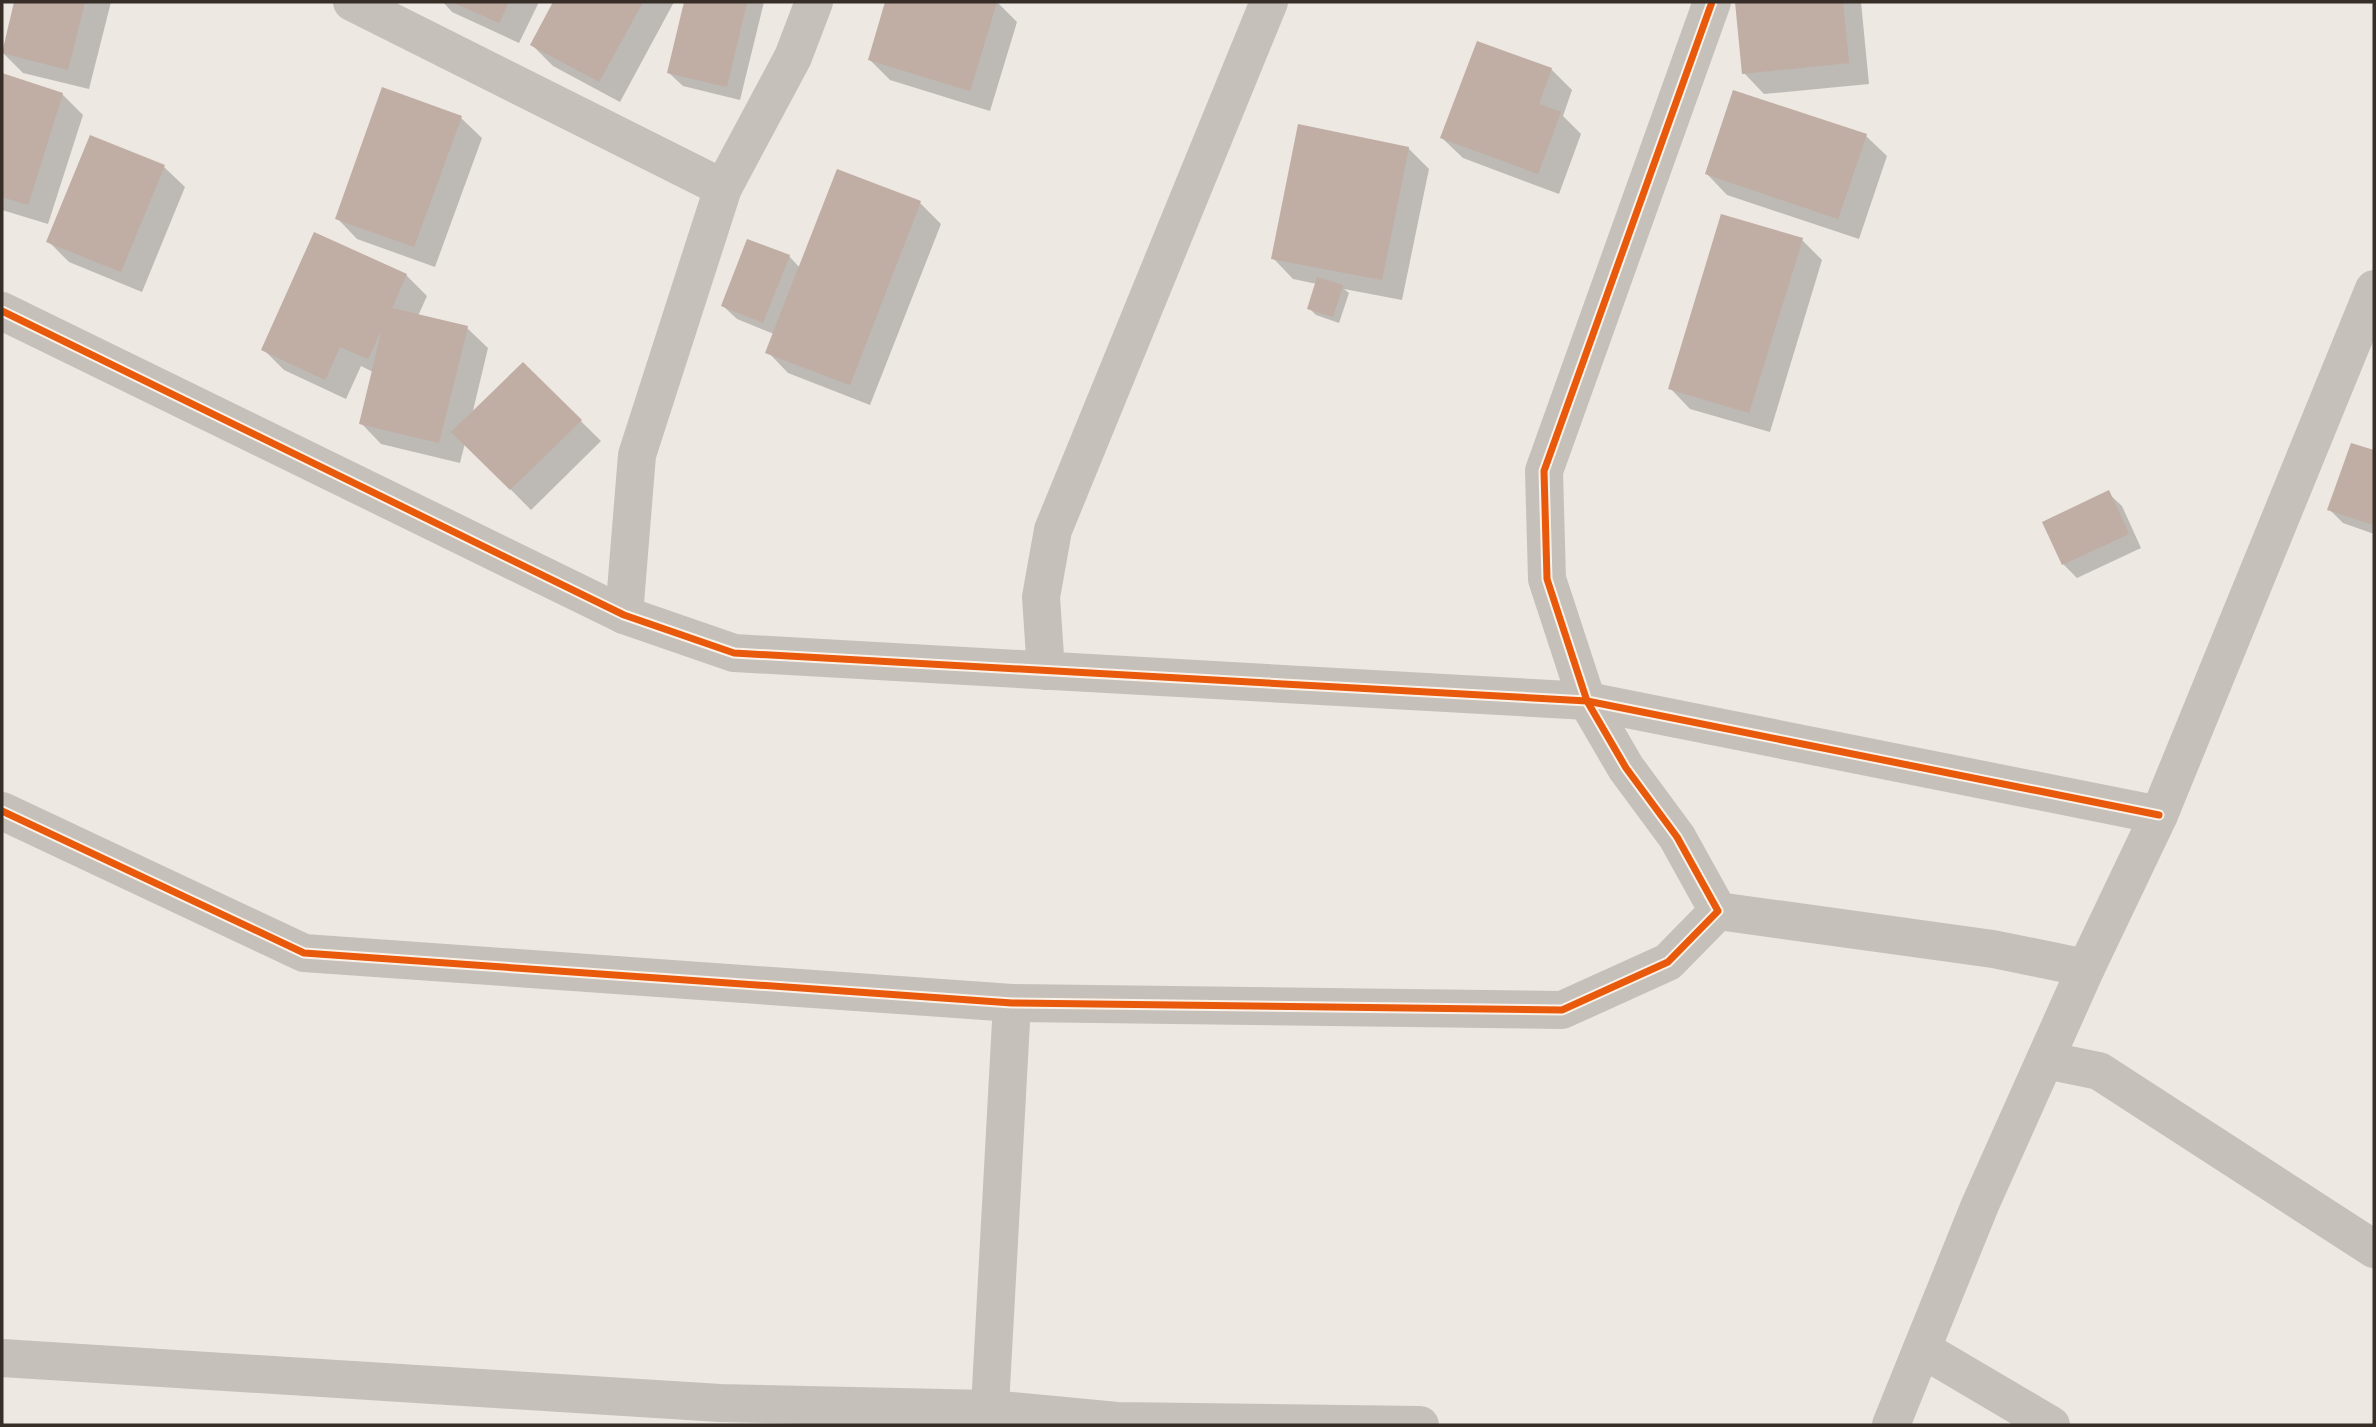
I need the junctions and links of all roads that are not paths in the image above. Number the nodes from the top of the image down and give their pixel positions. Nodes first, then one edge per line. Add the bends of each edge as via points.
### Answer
1 (352, 2) edge
2 (814, 2) edge
3 (1269, 2) edge
4 (1712, 2) edge
5 (723, 188) junction
6 (2374, 289) edge
7 (2, 311) edge
8 (2366, 332) edge
9 (624, 615) junction
10 (1046, 671) junction
11 (1587, 701) junction
12 (2, 811) edge
13 (2159, 815) junction
14 (1718, 911) junction
15 (2086, 968) junction
16 (1012, 1003) junction
17 (2045, 1060) junction
18 (2374, 1249) edge
19 (1922, 1349) junction
20 (2, 1358) edge
21 (989, 1417) edge
22 (1420, 1425) edge
23 (1891, 1425) edge
24 (2051, 1425) edge

1 - 5 street
2 - 5 street via 793,57
3 - 10 street via 1053,530 1041,597
4 - 11 street via 1544,471 1547,579
5 - 9 street via 637,455
6 - 8 street
7 - 9 street
8 - 13 street
9 - 10 street via 734,653
10 - 11 street
11 - 13 street
11 - 14 street via 1626,768 1677,837
12 - 16 street via 304,953
13 - 15 street
14 - 15 street via 1993,949
14 - 16 street via 1668,962 1562,1010
15 - 17 street
16 - 21 street
17 - 18 street via 2099,1071
17 - 19 street
19 - 23 street
19 - 24 street
20 - 21 street
21 - 22 street

